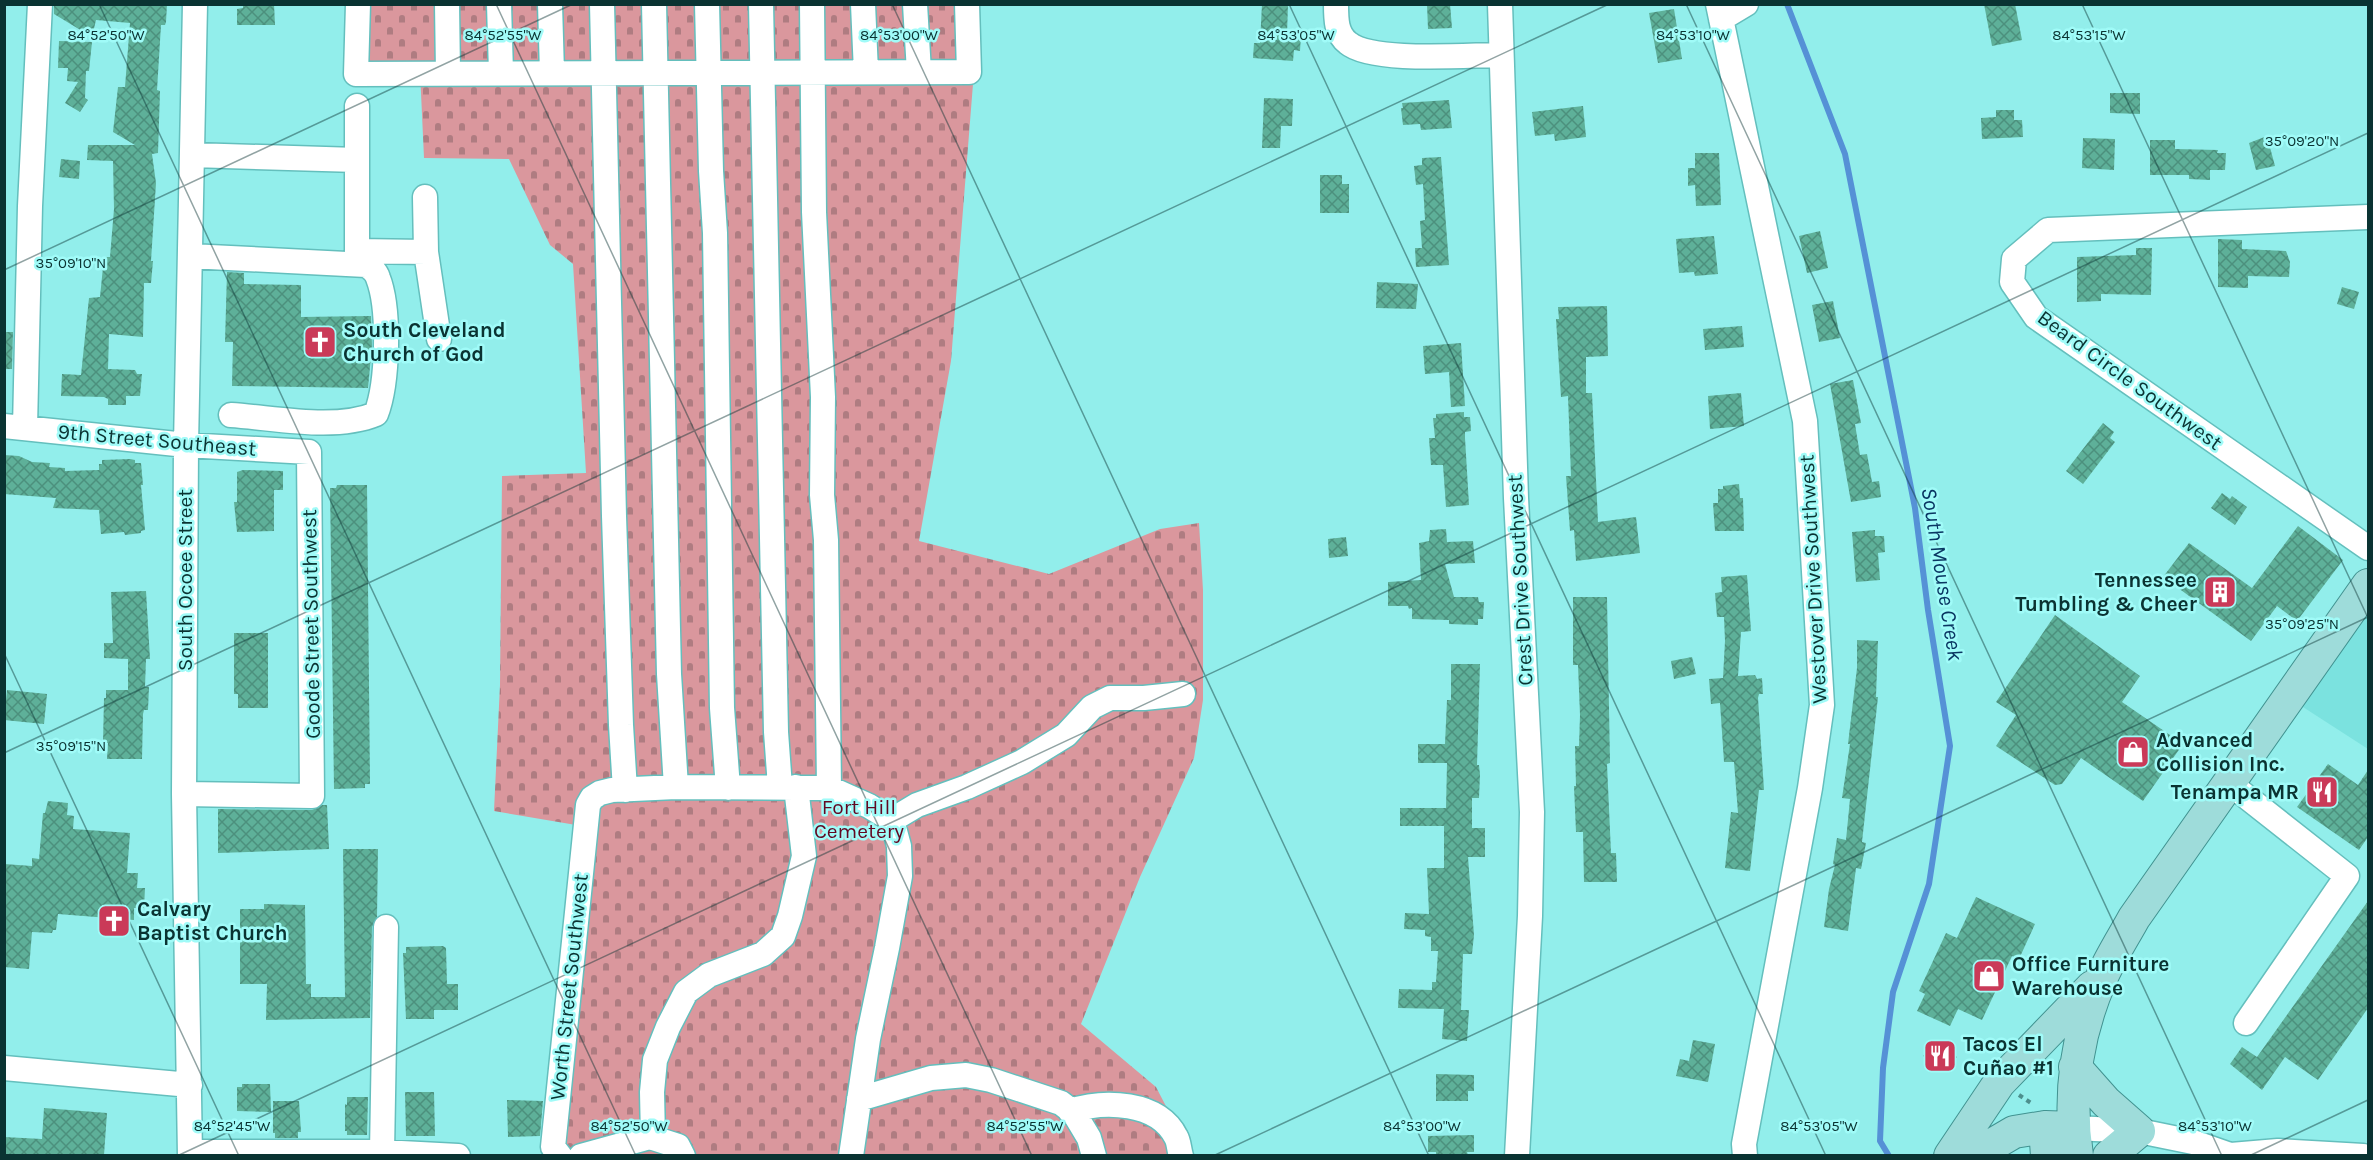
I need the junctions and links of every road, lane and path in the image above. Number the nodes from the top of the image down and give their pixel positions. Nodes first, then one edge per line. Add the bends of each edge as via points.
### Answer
1 (40, 4) edge
2 (195, 4) edge
3 (358, 4) edge
4 (447, 4) edge
5 (499, 4) edge
6 (550, 4) edge
7 (602, 4) edge
8 (654, 4) edge
9 (707, 4) edge
10 (761, 4) edge
11 (812, 4) edge
12 (863, 4) edge
13 (915, 4) edge
14 (967, 4) edge
15 (1336, 4) edge
16 (1500, 4) edge
17 (1746, 4) edge
18 (1719, 12) edge
19 (1501, 55) junction
20 (866, 72) junction
21 (919, 72) junction
22 (448, 73) junction
23 (501, 73) junction
24 (552, 73) junction
25 (603, 73) junction
26 (708, 73) junction
27 (761, 73) junction
28 (655, 74) junction
29 (813, 74) junction
30 (357, 106) dead end
31 (192, 155) junction
32 (357, 160) junction
33 (425, 197) dead end
34 (2368, 216) edge
35 (426, 252) junction
36 (190, 256) junction
37 (357, 257) junction
38 (439, 339) dead end
39 (231, 415) dead end
40 (15, 427) edge
41 (186, 445) junction
42 (309, 452) joint
43 (2368, 548) edge
44 (2368, 585) edge
45 (1183, 694) dead end
46 (2229, 783) junction
47 (676, 787) junction
48 (788, 787) junction
49 (728, 788) junction
50 (829, 788) junction
51 (625, 790) junction
52 (184, 794) junction
53 (892, 820) junction
54 (386, 927) dead end
55 (2101, 977) junction
56 (2246, 1023) dead end
57 (2075, 1067) junction
58 (4, 1068) edge
59 (190, 1085) junction
60 (859, 1099) junction
61 (1070, 1111) junction
62 (2139, 1131) junction
63 (653, 1138) junction
64 (2061, 1142) edge
65 (382, 1152) junction
66 (190, 1154) edge
67 (458, 1155) edge
68 (560, 1155) edge
69 (581, 1155) edge
70 (683, 1155) edge
71 (851, 1155) edge
72 (1094, 1155) edge
73 (1181, 1155) edge
74 (1517, 1155) edge
75 (1744, 1155) edge
76 (1950, 1155) edge
77 (1973, 1155) edge
78 (2109, 1155) edge
79 (2232, 1155) edge
80 (2363, 1155) edge

1 - 40 street
2 - 31 street, South Ocoee Street
3 - 22 street via 356,74
4 - 22 street
5 - 23 street
6 - 24 street
7 - 25 street
8 - 28 street
9 - 26 street
10 - 27 street
11 - 29 street
12 - 20 street
13 - 21 street
14 - 21 street via 969,72
15 - 19 street via 1337,28 1346,42 1359,50 1387,55
16 - 19 street, Crest Drive Southwest
17 - 18 street
18 - 75 street, Westover Drive Southwest via 1805,421 1822,705
19 - 74 street, Crest Drive Southwest via 1516,498 1532,812
20 - 21 street
20 - 29 street
22 - 23 street
23 - 24 street
24 - 25 street
25 - 28 street
25 - 51 street
26 - 27 street
26 - 28 street
26 - 49 street via 715,232 722,708
27 - 29 street
27 - 48 street via 776,732
28 - 47 street via 669,674
29 - 50 street
30 - 32 street
31 - 32 street
31 - 36 street, South Ocoee Street
32 - 37 street
33 - 35 street
34 - 43 street, Beard Circle Southwest via 2048,230 2014,259 2012,282 2036,316
35 - 37 street
35 - 38 street
36 - 37 street
36 - 41 street, South Ocoee Street
37 - 39 street via 378,277 386,318 382,399 376,414 341,423
40 - 41 street, 9th Street Southeast
41 - 42 street, 9th Street Southeast
41 - 52 street, South Ocoee Street
42 - 52 street, Goode Street Southwest via 312,796
44 - 46 main road
45 - 53 street via 1110,698 1092,707 1066,735 1022,762 917,805
46 - 55 main road via 2134,918
46 - 56 street via 2347,876
47 - 49 street
47 - 51 street
48 - 49 street
48 - 50 street
48 - 63 street via 804,856 783,936 763,954 709,975 686,992 656,1060
50 - 53 street
51 - 68 street, Worth Street Southwest via 592,798 585,817 553,1147
52 - 59 street, South Ocoee Street
53 - 60 street via 899,846 900,876
54 - 65 street
55 - 57 main road via 2082,1027
55 - 76 main road via 1999,1083
57 - 62 main road
57 - 64 main road
58 - 59 street
59 - 66 street, South Ocoee Street
60 - 61 street via 931,1078 966,1075 1030,1091
60 - 71 street
61 - 72 street via 1089,1138
61 - 73 street via 1084,1106 1125,1106 1154,1114 1177,1138
62 - 64 street
62 - 78 main road
62 - 79 street
63 - 69 street
63 - 70 street via 678,1146
64 - 77 main road via 2014,1132
65 - 66 street
65 - 67 street
79 - 80 street via 2278,1150

